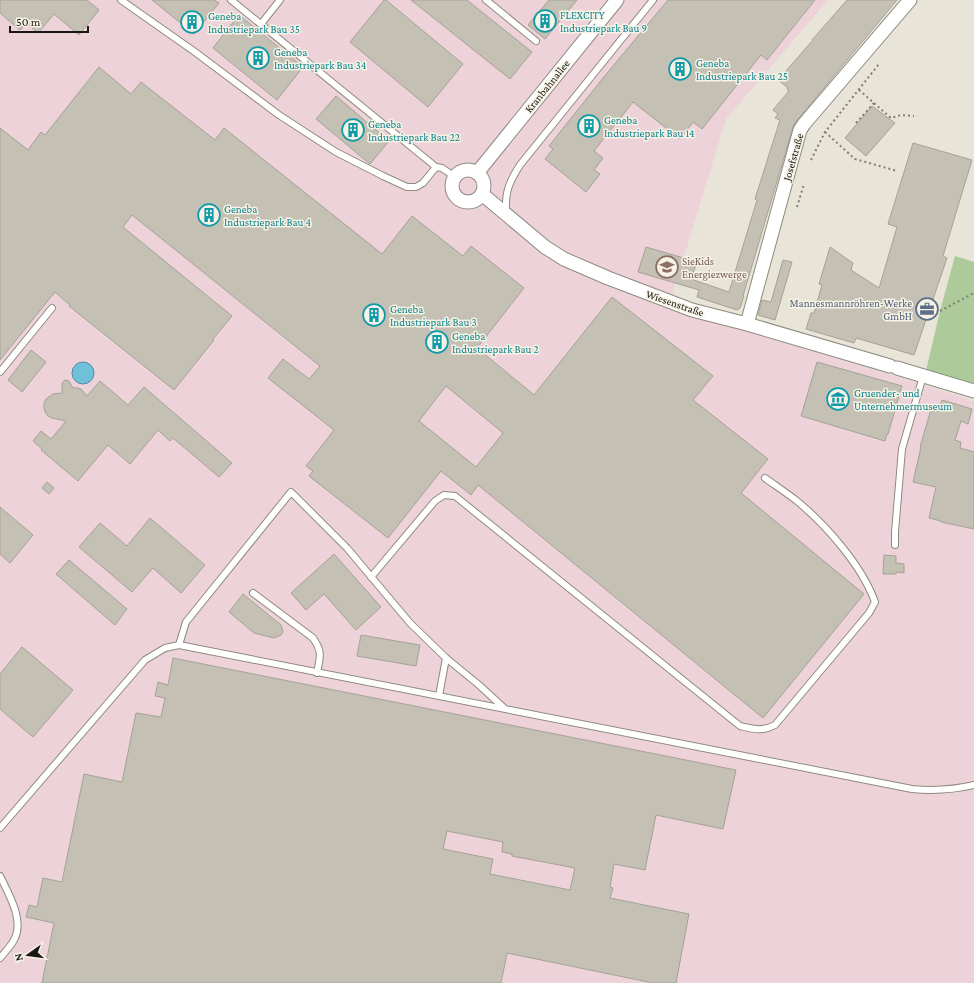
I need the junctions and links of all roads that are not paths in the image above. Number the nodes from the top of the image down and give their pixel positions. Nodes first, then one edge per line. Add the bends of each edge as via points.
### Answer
1 (122, 0) edge
2 (231, 0) edge
3 (280, 0) edge
4 (486, 0) edge
5 (617, 0) edge
6 (653, 0) edge
7 (910, 0) edge
8 (261, 24) junction
9 (536, 41) dead end
10 (436, 168) junction
11 (477, 173) junction
12 (455, 177) junction
13 (482, 194) junction
14 (506, 214) junction
15 (52, 308) dead end
16 (747, 324) junction
17 (0, 372) edge
18 (923, 376) junction
19 (974, 391) edge
20 (765, 478) dead end
21 (895, 545) dead end
22 (371, 576) junction
23 (253, 593) dead end
24 (179, 645) junction
25 (446, 658) junction
26 (317, 673) junction
27 (439, 696) junction
28 (504, 708) junction
29 (974, 786) edge
30 (0, 828) edge
31 (0, 876) edge
32 (0, 958) edge

1 - 10 lane via 280,115 336,152 407,187 416,187 424,183
2 - 8 lane
3 - 8 lane
4 - 9 lane
5 - 11 street, Kranbahnallee
6 - 14 lane via 513,175 507,191
7 - 16 street, Josefstraße via 800,130
8 - 10 lane
10 - 12 lane via 442,168
11 - 12 street via 464,171
11 - 13 street via 484,184
12 - 13 street via 453,192 460,200 470,203
13 - 14 street, Wiesenstraße
14 - 16 street, Wiesenstraße via 545,247 564,259 692,310
15 - 17 lane
16 - 18 street, Wiesenstraße
18 - 19 street, Wiesenstraße
18 - 21 lane via 902,449
20 - 22 lane via 796,500 836,541 855,564 875,602 869,613 775,725 762,730 740,726 455,496 444,495 436,500
22 - 24 lane via 292,492 186,622
22 - 25 lane via 410,623
23 - 26 lane via 313,638 319,647
24 - 26 lane
24 - 30 lane via 165,648 145,660
25 - 27 lane
25 - 28 lane
26 - 27 lane
27 - 28 lane
28 - 29 lane via 912,789 943,790
31 - 32 lane via 18,925 16,938

